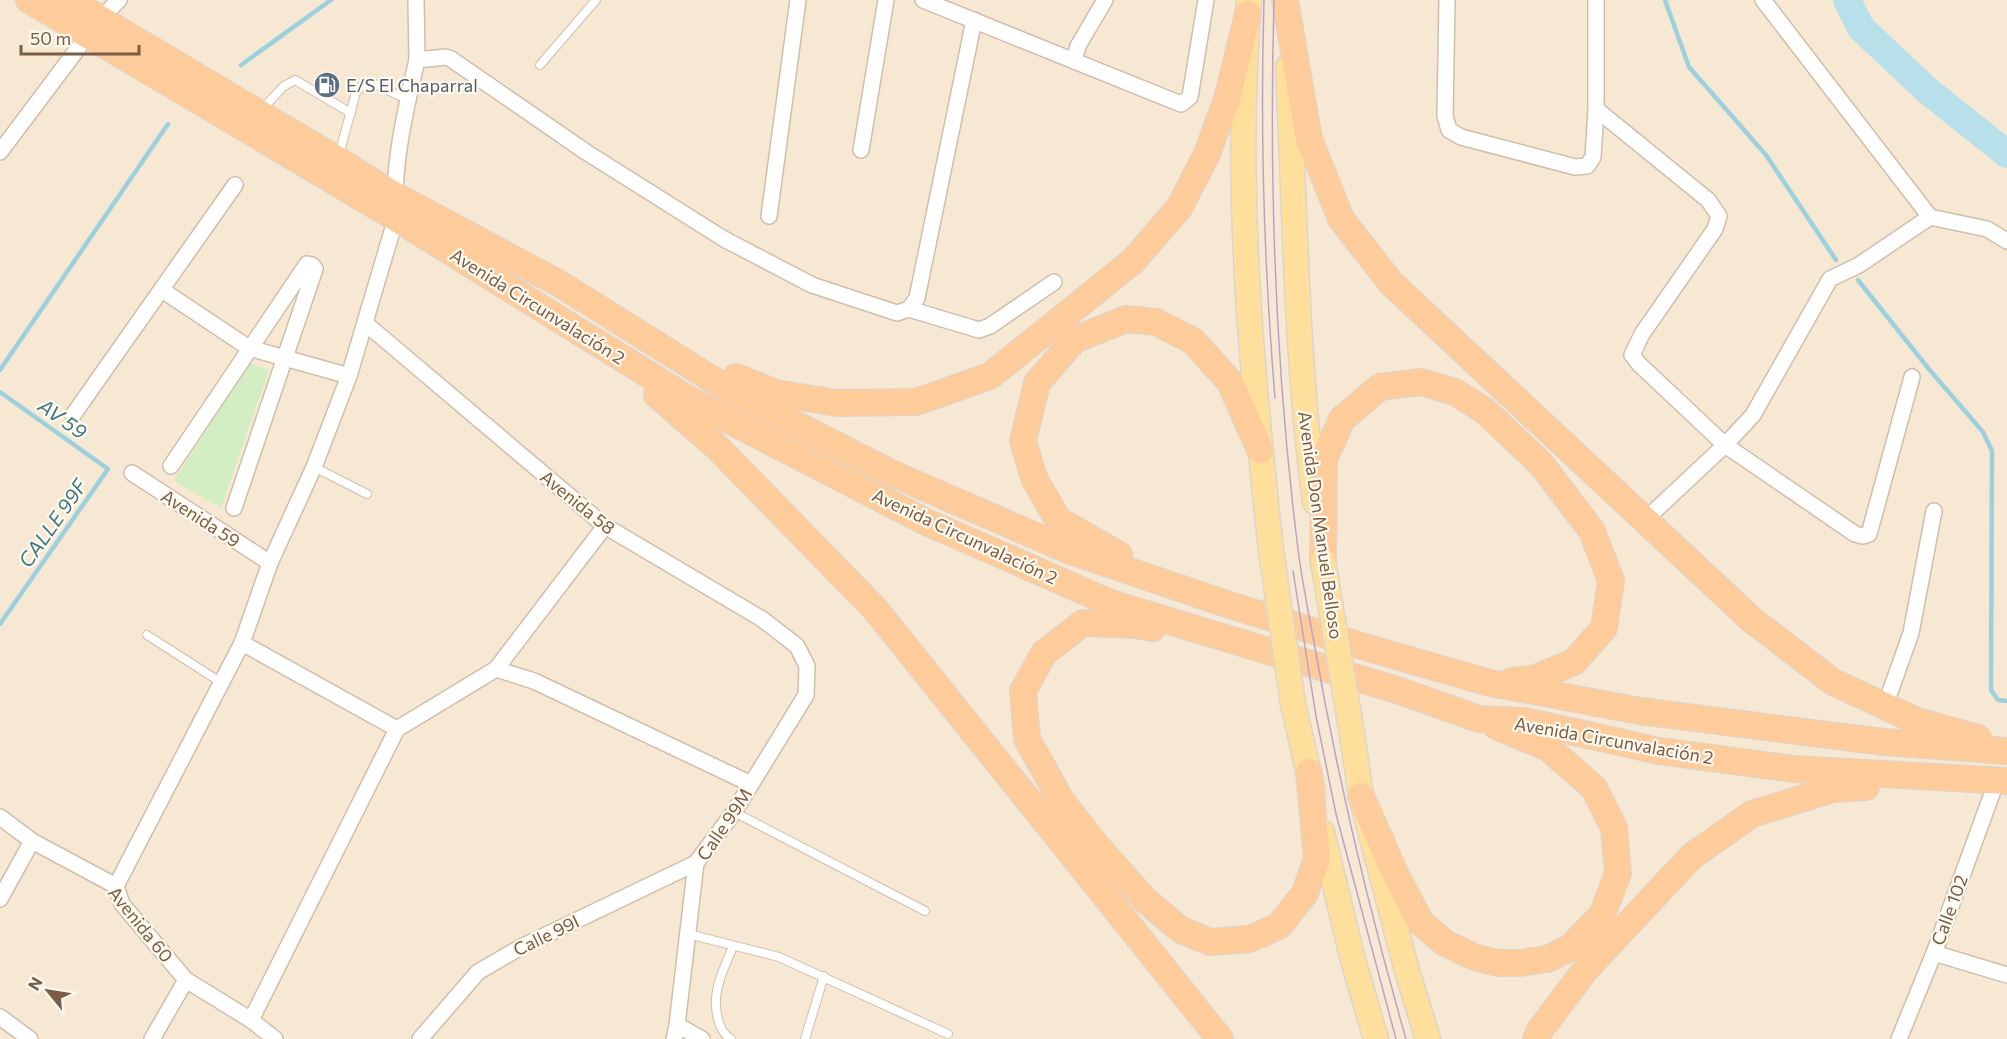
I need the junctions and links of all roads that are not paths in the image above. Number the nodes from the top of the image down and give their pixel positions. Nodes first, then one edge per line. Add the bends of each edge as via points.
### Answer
1 (29, 0) edge
2 (68, 0) edge
3 (119, 0) edge
4 (416, 0) edge
5 (596, 0) edge
6 (798, 0) edge
7 (886, 0) edge
8 (923, 0) edge
9 (1106, 0) edge
10 (1206, 0) edge
11 (1285, 0) edge
12 (1447, 0) edge
13 (1596, 0) edge
14 (1763, 0) edge
15 (1249, 7) edge
16 (974, 20) junction
17 (94, 27) junction
18 (417, 60) junction
19 (1074, 61) junction
20 (540, 65) dead end
21 (408, 100) junction
22 (1596, 109) junction
23 (258, 113) junction
24 (351, 113) junction
25 (861, 150) dead end
26 (0, 152) edge
27 (338, 160) junction
28 (236, 185) dead end
29 (395, 207) junction
30 (769, 216) dead end
31 (1930, 217) junction
32 (2007, 241) edge
33 (1054, 282) dead end
34 (162, 290) junction
35 (909, 309) junction
36 (365, 323) junction
37 (597, 343) junction
38 (660, 346) junction
39 (249, 348) junction
40 (284, 358) junction
41 (349, 376) junction
42 (1912, 377) dead end
43 (73, 415) dead end
44 (1725, 445) junction
45 (1260, 450) junction
46 (171, 466) dead end
47 (314, 467) junction
48 (132, 473) dead end
49 (367, 494) dead end
50 (234, 508) dead end
51 (1934, 511) dead end
52 (1645, 520) junction
53 (605, 526) junction
54 (1323, 561) junction
55 (270, 563) junction
56 (1168, 584) junction
57 (147, 635) dead end
58 (242, 643) junction
59 (1265, 650) junction
60 (496, 669) junction
61 (222, 683) junction
62 (1490, 683) junction
63 (806, 695) joint
64 (1885, 706) junction
65 (1479, 719) junction
66 (397, 729) junction
67 (2007, 749) edge
68 (1309, 772) junction
69 (1993, 780) edge
70 (751, 784) junction
71 (1361, 796) junction
72 (734, 812) junction
73 (0, 817) edge
74 (32, 841) junction
75 (696, 863) junction
76 (116, 886) junction
77 (0, 899) edge
78 (926, 911) dead end
79 (688, 934) junction
80 (733, 946) junction
81 (1934, 953) junction
82 (2007, 975) edge
83 (824, 976) junction
84 (186, 980) junction
85 (0, 1017) edge
86 (251, 1020) junction
87 (675, 1032) edge
88 (948, 1034) dead end
89 (30, 1039) edge
90 (152, 1039) edge
91 (275, 1039) edge
92 (420, 1039) edge
93 (702, 1039) edge
94 (731, 1039) edge
95 (805, 1039) edge
96 (1220, 1039) edge
97 (1376, 1039) edge
98 (1428, 1039) edge
99 (1536, 1039) edge
100 (1899, 1039) edge

1 - 17 highway, Avenida Circunvalación 2
2 - 17 highway, Avenida Circunvalación 2
3 - 17 street
4 - 18 street
5 - 20 lane
6 - 30 street
7 - 25 street
8 - 16 street
9 - 19 street via 1078,46
10 - 19 street via 1190,97 1181,104
11 - 52 highway via 1309,138 1341,219 1391,283
11 - 54 main road, Avenida Don Manuel Belloso via 1295,273 1304,404
12 - 22 street via 1445,116 1449,130 1461,137 1575,167 1587,166 1593,157
13 - 22 street
14 - 31 street
15 - 38 highway via 1227,99 1207,154 1179,208 1133,261 990,376 916,402 837,403 776,393
15 - 45 main road via 1243,117 1246,281
16 - 19 street
16 - 35 street via 917,298
17 - 23 highway, Avenida Circunvalación 2
17 - 26 street
17 - 29 highway, Avenida Circunvalación 2
18 - 21 street
18 - 35 street via 451,58 586,152 724,239 812,285 897,313
21 - 24 lane via 375,84 364,84 356,92
21 - 29 street
22 - 44 street via 1708,200 1719,216 1715,229 1642,334 1632,355
23 - 24 lane via 284,86 295,81
23 - 27 highway, Avenida Circunvalación 2
24 - 27 lane
27 - 29 highway, Avenida Circunvalación 2
28 - 34 street
29 - 36 street
29 - 37 highway, Avenida Circunvalación 2
29 - 38 highway, Avenida Circunvalación 2 via 560,284
31 - 32 street via 1988,229
31 - 44 street via 1859,265 1830,279 1752,415
33 - 35 street via 979,330
34 - 39 street
34 - 43 street
36 - 41 street
36 - 53 street, Avenida 58
37 - 59 highway, Avenida Circunvalación 2 via 688,399 924,521 1113,603
37 - 96 highway via 718,448 875,609
38 - 56 highway, Avenida Circunvalación 2 via 734,393 891,473 1070,551
39 - 40 street
39 - 40 street via 307,264 312,265 315,269
39 - 46 street
40 - 41 street
40 - 50 street
41 - 47 street
42 - 44 street via 1869,534 1854,534
44 - 52 street
45 - 56 highway via 1230,382 1193,341 1156,322 1126,319 1074,340 1037,383 1023,441 1034,478 1058,520
45 - 68 main road, bridge via 1293,704
47 - 49 lane
47 - 55 street
48 - 55 street, Avenida 59
51 - 64 street via 1911,633
52 - 64 highway via 1752,620 1833,682
53 - 60 street
53 - 63 street, Avenida 58 via 762,619 797,646 807,666
54 - 62 highway via 1324,459 1342,419 1380,387 1421,382 1455,392 1485,411 1541,464 1592,531 1611,580 1604,628 1574,662 1536,678
54 - 71 main road, Avenida Don Manuel Belloso, bridge
55 - 58 street
56 - 62 highway, Avenida Circunvalación 2
57 - 61 lane
58 - 61 street
58 - 66 street
59 - 65 highway, Avenida Circunvalación 2
59 - 68 highway via 1135,625 1083,623 1044,653 1023,691 1027,739 1061,800 1145,900 1181,930 1210,942 1250,939 1279,926 1305,893 1317,859
60 - 66 street
60 - 70 street via 534,681
61 - 76 street
62 - 67 highway, Avenida Circunvalación 2 via 1640,711 1884,741
63 - 70 street, Calle 99M
64 - 67 highway via 1917,721
65 - 69 highway, Avenida Circunvalación 2 via 1525,721 1659,751 1794,769
65 - 71 highway via 1548,748 1594,788 1614,828 1618,873 1602,915 1570,948 1547,959 1498,963 1445,944 1421,923
66 - 86 street
68 - 97 main road via 1353,960
69 - 81 street, Calle 102
69 - 99 highway via 1833,789 1752,814 1692,856 1586,969
70 - 72 street, Calle 99M
71 - 98 main road, Avenida Don Manuel Belloso
72 - 75 street, Calle 99M
72 - 78 lane
73 - 74 street, Avenida 60
74 - 76 street, Avenida 60
74 - 77 street
75 - 79 street, Calle 99M
75 - 92 street, Calle 99I via 521,947 478,972
76 - 84 street, Avenida 60 via 122,904
79 - 80 lane
79 - 87 street, Calle 99M
80 - 83 lane via 779,957
80 - 94 lane via 716,992 718,1023
81 - 82 street
81 - 100 street, Calle 102
83 - 88 lane
83 - 95 lane
84 - 86 street, Avenida 60
84 - 90 street
85 - 89 street
86 - 91 street, Avenida 60
87 - 93 street

